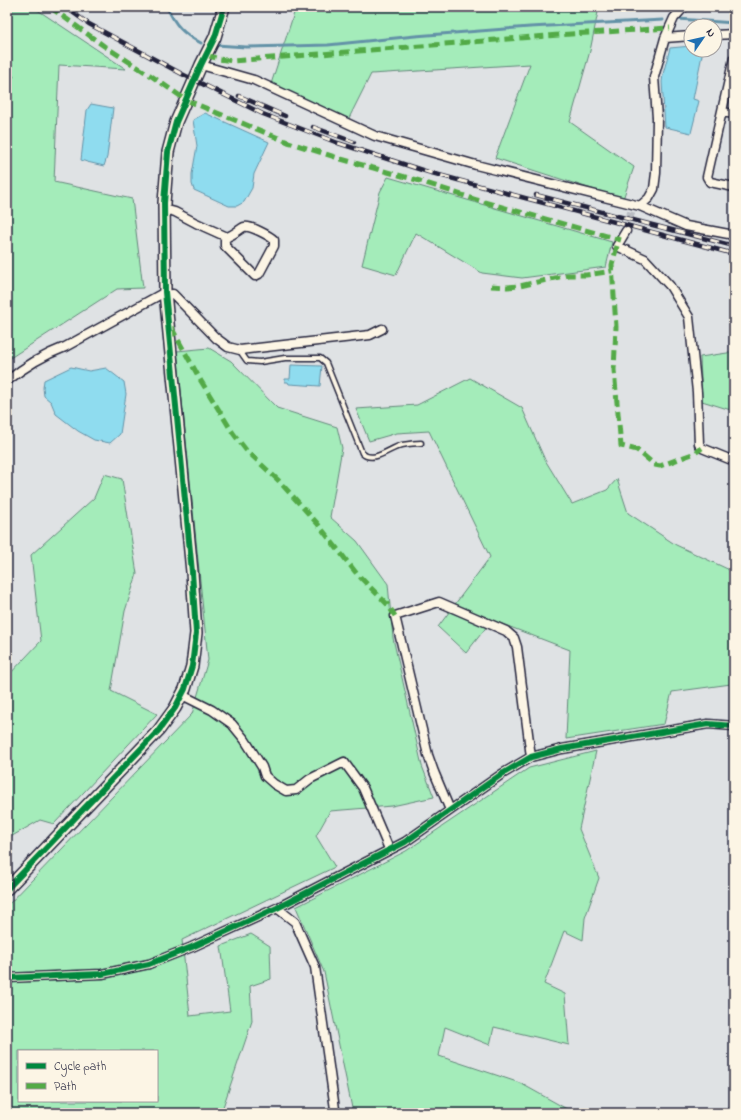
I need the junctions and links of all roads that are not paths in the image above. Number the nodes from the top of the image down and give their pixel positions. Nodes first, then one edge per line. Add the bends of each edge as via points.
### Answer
1 (224, 7) edge
2 (684, 7) edge
3 (734, 34) edge
4 (723, 35) edge
5 (683, 37) edge
6 (665, 38) junction
7 (734, 58) edge
8 (201, 65) junction
9 (722, 112) junction
10 (734, 114) edge
11 (734, 187) edge
12 (640, 206) junction
13 (164, 210) junction
14 (626, 230) tunnel mouth
15 (734, 234) edge
16 (227, 237) junction
17 (165, 293) junction
18 (382, 329) dead end
19 (240, 350) junction
20 (7, 382) edge
21 (421, 443) dead end
22 (734, 461) edge
23 (182, 695) junction
24 (734, 726) edge
25 (531, 757) junction
26 (450, 810) junction
27 (390, 849) junction
28 (7, 889) edge
29 (277, 908) junction
30 (7, 978) edge
31 (337, 1113) edge

1 - 8 street via 215,37
2 - 6 street via 674,18
3 - 4 street
5 - 6 street
6 - 12 street via 654,77 657,118 654,188 649,198
7 - 9 street
8 - 12 street via 254,80 375,136 476,165
8 - 13 street via 172,133 168,152
9 - 10 street
9 - 11 street via 707,177 710,182
12 - 15 street via 686,226
13 - 16 street via 175,212
13 - 17 street
14 - 22 street via 617,246 645,259 670,286 689,317 697,392 699,444 702,448
16 - 16 street via 244,227 249,227 274,240 274,246 259,274 255,276 225,246
17 - 19 street via 173,294 216,338 228,347
17 - 20 street via 48,354
17 - 23 street via 196,633 192,666
18 - 19 street via 370,335
19 - 21 lane via 247,361 320,358 326,363 362,453 366,457 402,445
23 - 27 street via 212,710 232,724 245,740 265,776 286,791 296,790 310,779 344,762 363,788
23 - 28 street via 159,730
24 - 25 street via 708,724 562,749
25 - 26 street
25 - 26 street via 514,638 506,631 439,602 395,616 428,755
26 - 27 street via 405,842
27 - 29 street
29 - 30 street via 148,964 102,974
29 - 31 street via 295,922 315,967

